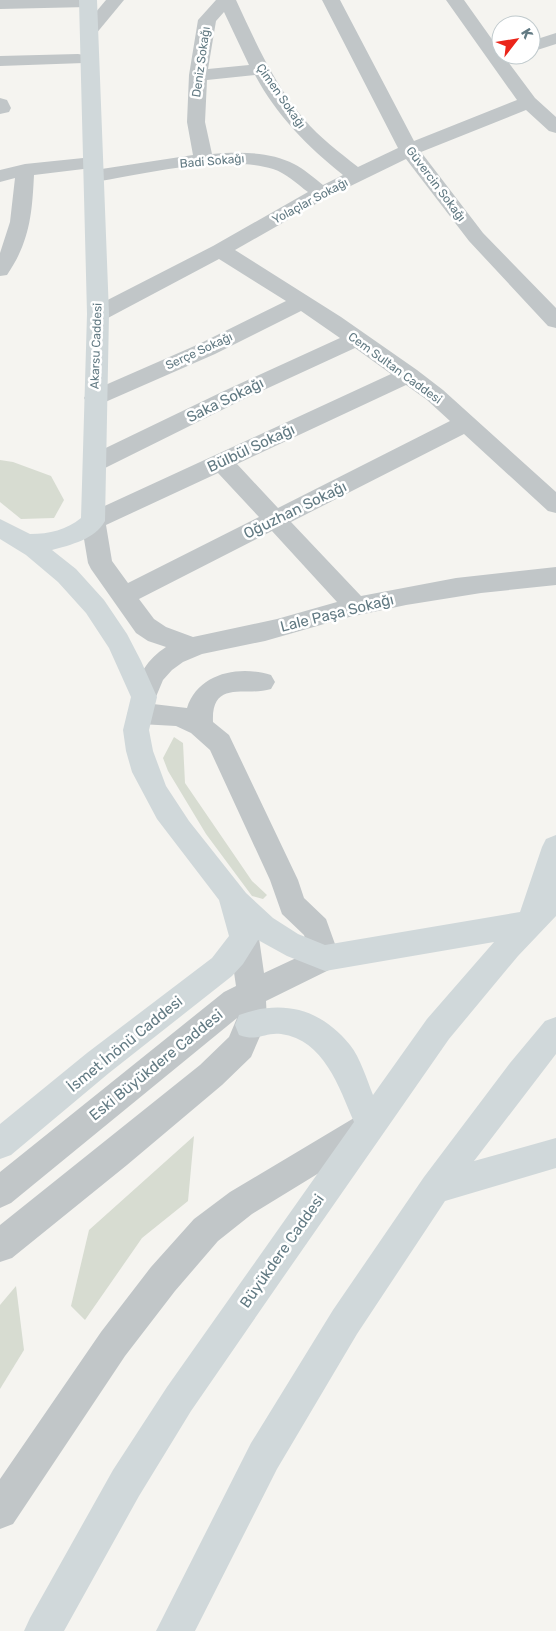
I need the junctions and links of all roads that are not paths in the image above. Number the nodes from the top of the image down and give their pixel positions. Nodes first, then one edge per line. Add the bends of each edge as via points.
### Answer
1 (115, 0) edge
2 (226, 0) edge
3 (331, 0) edge
4 (455, 0) edge
5 (88, 1) edge
6 (0, 4) edge
7 (89, 31) junction
8 (556, 38) edge
9 (541, 43) edge
10 (491, 44) edge
11 (78, 59) dead end
12 (0, 60) edge
13 (507, 65) edge
14 (260, 69) junction
15 (198, 75) junction
16 (528, 102) junction
17 (0, 104) edge
18 (0, 108) edge
19 (556, 127) edge
20 (409, 150) junction
21 (204, 160) junction
22 (25, 170) junction
23 (94, 170) junction
24 (0, 176) edge
25 (357, 176) junction
26 (321, 193) junction
27 (220, 250) junction
28 (0, 270) edge
29 (302, 302) junction
30 (98, 314) junction
31 (556, 321) edge
32 (356, 339) junction
33 (408, 375) junction
34 (95, 398) junction
35 (466, 423) junction
36 (221, 462) junction
37 (95, 463) junction
38 (556, 504) edge
39 (274, 520) junction
40 (93, 521) junction
41 (0, 528) edge
42 (26, 543) junction
43 (556, 576) edge
44 (123, 596) junction
45 (356, 606) junction
46 (193, 646) junction
47 (262, 682) dead end
48 (142, 705) junction
49 (200, 726) junction
50 (556, 847) edge
51 (228, 891) junction
52 (556, 897) edge
53 (531, 923) junction
54 (244, 938) junction
55 (325, 958) junction
56 (251, 994) junction
57 (250, 1025) junction
58 (556, 1031) edge
59 (371, 1124) junction
60 (0, 1144) edge
61 (556, 1153) edge
62 (435, 1188) junction
63 (0, 1192) edge
64 (0, 1246) edge
65 (0, 1511) edge
66 (43, 1631) edge
67 (175, 1631) edge

1 - 7 street
2 - 14 street, Çimen Sokağı
2 - 15 street, Deniz Sokağı via 207,20
3 - 20 street, Güvercin Sokağı
4 - 10 street
5 - 6 street
5 - 7 main road, Akarsu Caddesi
7 - 23 main road, Akarsu Caddesi
8 - 9 street
11 - 12 street
13 - 16 street
14 - 15 street
14 - 25 street, Çimen Sokağı via 296,122
15 - 21 street, Deniz Sokağı via 196,122
16 - 19 street
16 - 20 street, Yolaçlar Sokağı
17 - 18 street
20 - 25 street, Yolaçlar Sokağı
20 - 31 street, Güvercin Sokağı via 476,237
21 - 23 street, Badi Sokağı
21 - 26 street, Badi Sokağı via 268,160 283,165
22 - 23 street, Badi Sokağı
22 - 24 street, Badi Sokağı
22 - 28 street via 18,235
23 - 30 main road, Akarsu Caddesi
25 - 26 street, Yolaçlar Sokağı
26 - 27 street, Yolaçlar Sokağı
27 - 29 street, Cem Sultan Caddesi
27 - 30 street, Yolaçlar Sokağı
29 - 32 street, Cem Sultan Caddesi
29 - 34 street, Serçe Sokağı via 207,349
30 - 34 main road, Akarsu Caddesi
32 - 33 street, Cem Sultan Caddesi
32 - 37 street, Saka Sokağı
33 - 35 street, Cem Sultan Caddesi
33 - 36 street, Bülbül Sokağı
34 - 37 main road, Akarsu Caddesi
35 - 38 street, Cem Sultan Caddesi
35 - 39 street, Oğuzhan Sokağı
36 - 39 street
36 - 40 street, Bülbül Sokağı
37 - 40 main road, Akarsu Caddesi
39 - 44 street, Oğuzhan Sokağı
39 - 45 street
40 - 42 main road via 82,531 57,541
40 - 44 street, Akarsu Caddesi via 100,563
41 - 42 main road
42 - 48 main road via 65,573 94,604 118,641
43 - 45 street, Lale Paşa Sokağı via 460,586
44 - 46 street, Akarsu Caddesi via 144,626
45 - 46 street, Lale Paşa Sokağı via 284,627
46 - 48 street, Lale Paşa Sokağı via 155,668
47 - 49 street via 226,682 212,690 200,707
48 - 49 street via 180,716
48 - 51 main road via 136,728 141,758 160,800
49 - 55 street via 220,743 284,880 292,905 316,928
50 - 53 main road
51 - 54 main road
51 - 55 main road via 256,922 303,951
52 - 53 main road, Büyükdere Caddesi
53 - 55 main road
53 - 59 main road, Büyükdere Caddesi via 438,1029
54 - 56 street
54 - 60 main road, İsmet İnönü Caddesi via 222,967
55 - 56 street, Eski Büyükdere Caddesi
56 - 57 street
56 - 63 street, Eski Büyükdere Caddesi via 235,1002 185,1040
57 - 59 main road via 277,1020 301,1023 321,1038 340,1056
57 - 64 street via 240,1047 211,1076
58 - 62 main road
59 - 65 street via 241,1203 206,1230 113,1344
59 - 66 main road, Büyükdere Caddesi via 179,1399 126,1482
61 - 62 main road
62 - 67 main road via 346,1322 264,1456

